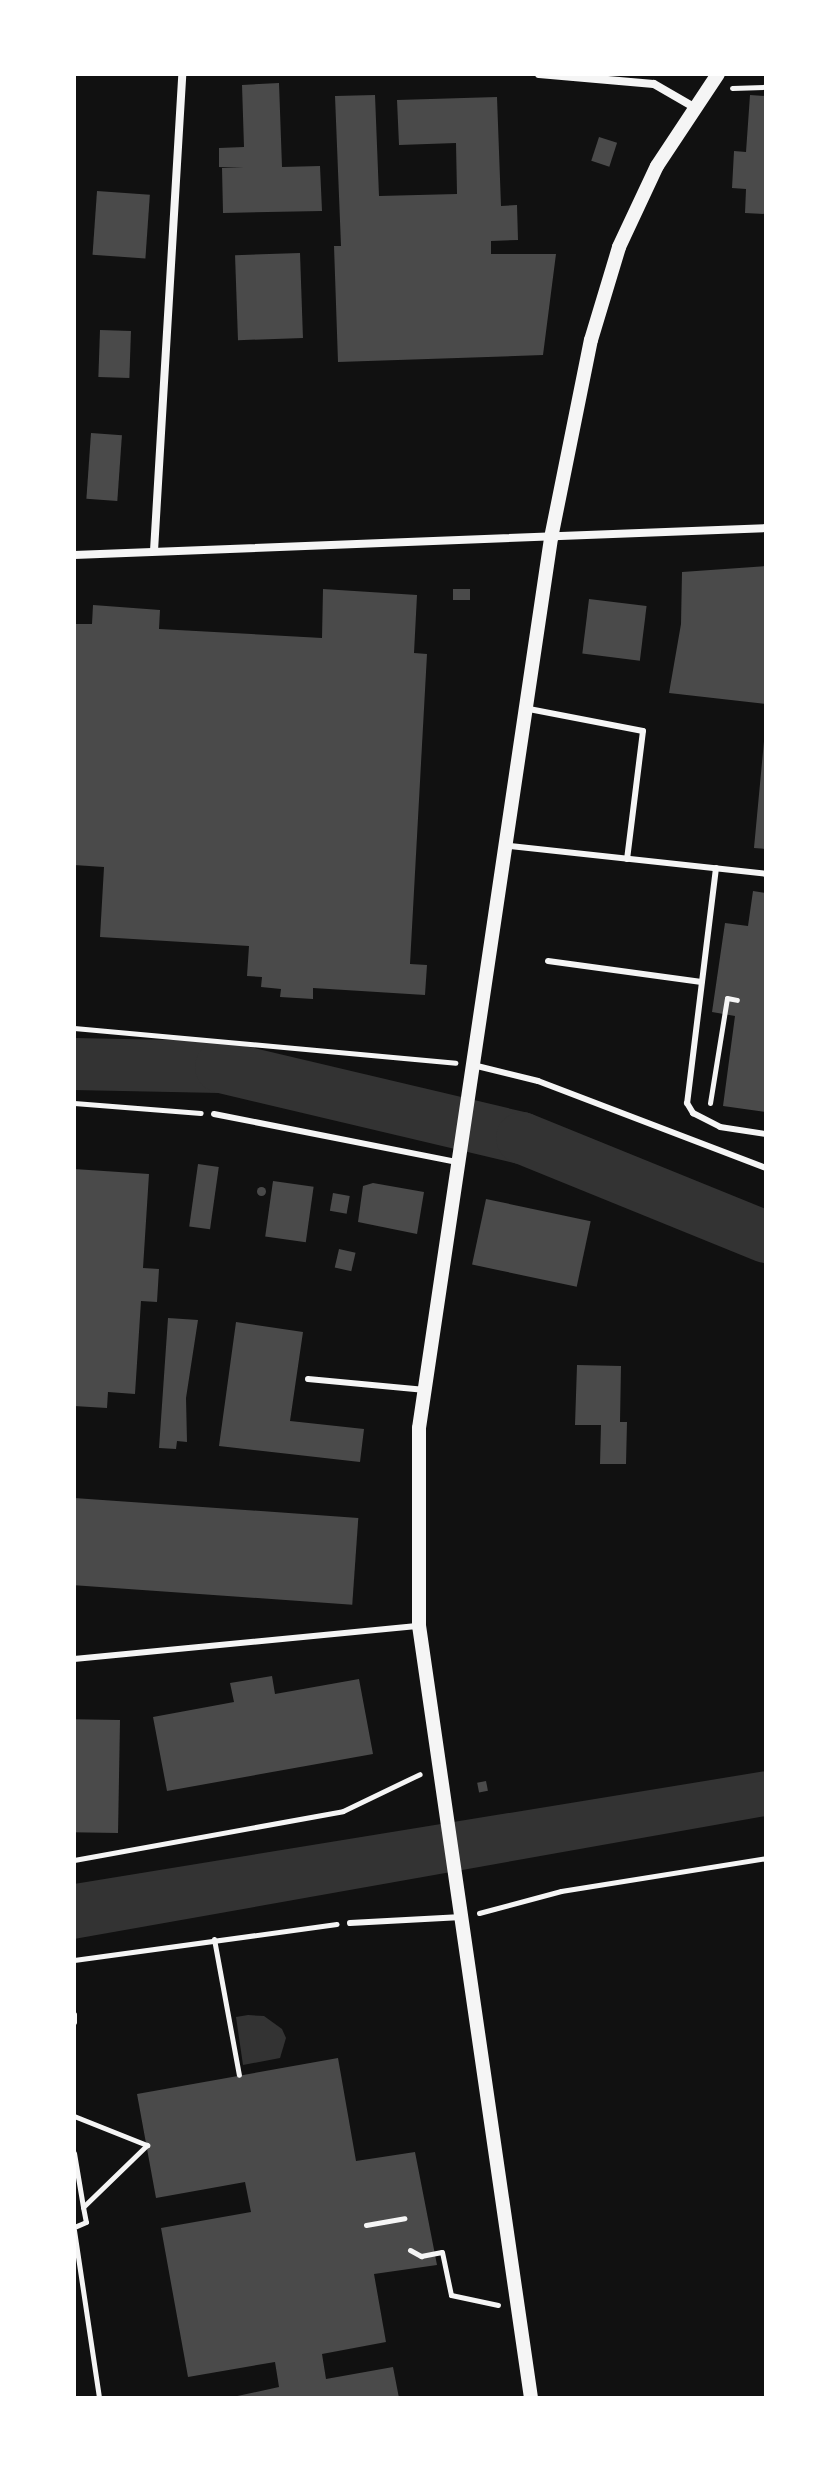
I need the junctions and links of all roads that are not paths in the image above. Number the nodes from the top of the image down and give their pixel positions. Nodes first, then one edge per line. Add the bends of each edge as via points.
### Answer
1 (182, 74) edge
2 (539, 74) edge
3 (714, 80) edge
4 (692, 106) junction
5 (766, 528) edge
6 (551, 538) junction
7 (154, 551) junction
8 (74, 555) edge
9 (529, 709) junction
10 (510, 846) junction
11 (627, 859) junction
12 (716, 868) junction
13 (766, 874) edge
14 (548, 961) dead end
15 (702, 982) junction
16 (472, 1071) junction
17 (214, 1114) road end
18 (766, 1134) edge
19 (459, 1156) junction
20 (766, 1168) edge
21 (308, 1379) dead end
22 (425, 1390) junction
23 (419, 1626) junction
24 (74, 1659) edge
25 (462, 1917) junction
26 (350, 1923) road end
27 (531, 2398) edge

1 - 7 street
2 - 4 street via 654,84
3 - 4 street
4 - 6 street via 619,247 591,340
5 - 6 street
6 - 7 street
6 - 9 street
7 - 8 street
9 - 10 street
9 - 11 lane via 643,731
10 - 11 lane
10 - 16 street
11 - 12 lane
12 - 13 lane
12 - 15 lane
14 - 15 lane
15 - 18 lane via 687,1103 693,1113 720,1127
16 - 19 street
16 - 20 lane via 538,1081
17 - 19 lane
19 - 22 street
21 - 22 lane
22 - 23 street via 419,1428
23 - 24 lane
23 - 25 street
25 - 26 lane
25 - 27 street

